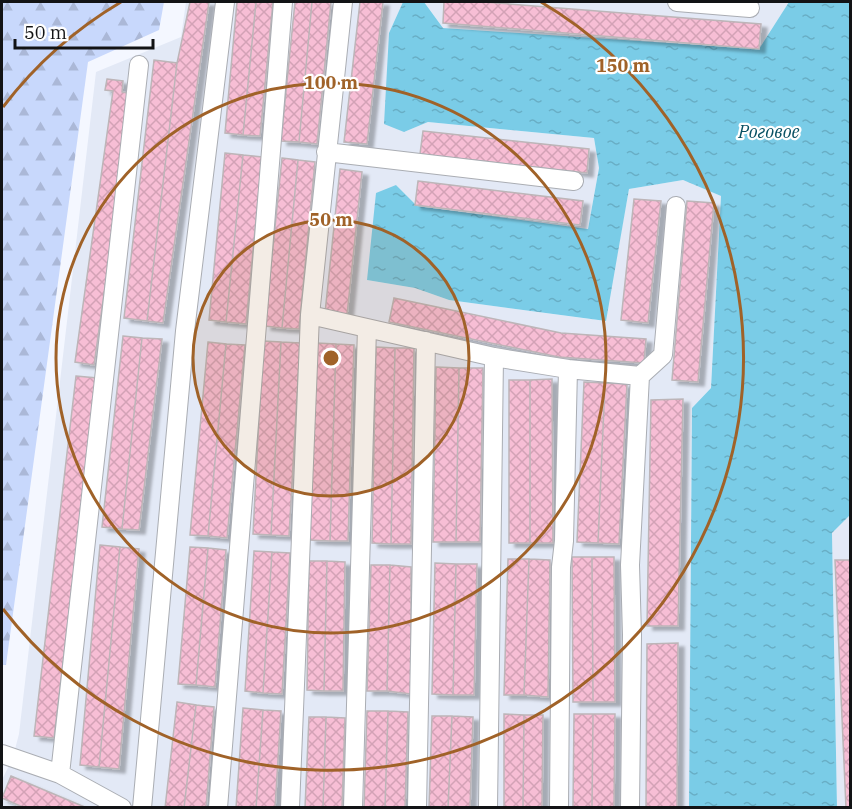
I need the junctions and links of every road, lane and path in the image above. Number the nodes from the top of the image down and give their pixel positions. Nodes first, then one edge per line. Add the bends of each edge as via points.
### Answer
1 (225, 2) edge
2 (283, 2) edge
3 (343, 2) edge
4 (677, 2) edge
5 (750, 8) dead end
6 (139, 64) dead end
7 (326, 152) junction
8 (574, 181) dead end
9 (676, 206) dead end
10 (310, 315) junction
11 (367, 328) junction
12 (426, 342) junction
13 (494, 357) junction
14 (568, 369) junction
15 (640, 376) junction
16 (2, 754) edge
17 (60, 774) junction
18 (122, 807) edge
19 (142, 807) edge
20 (218, 807) edge
21 (290, 807) edge
22 (353, 807) edge
23 (417, 807) edge
24 (488, 807) edge
25 (559, 807) edge
26 (630, 807) edge

1 - 19 lane via 184,330
2 - 20 lane
3 - 7 lane
4 - 5 lane
6 - 17 lane
7 - 8 lane
7 - 10 lane
9 - 15 lane via 663,355
10 - 11 lane
10 - 21 lane
11 - 12 lane
11 - 22 lane
12 - 13 lane
12 - 23 lane
13 - 14 lane
13 - 24 lane
14 - 15 lane
14 - 25 lane
15 - 26 lane via 630,565
16 - 17 lane
17 - 18 lane

